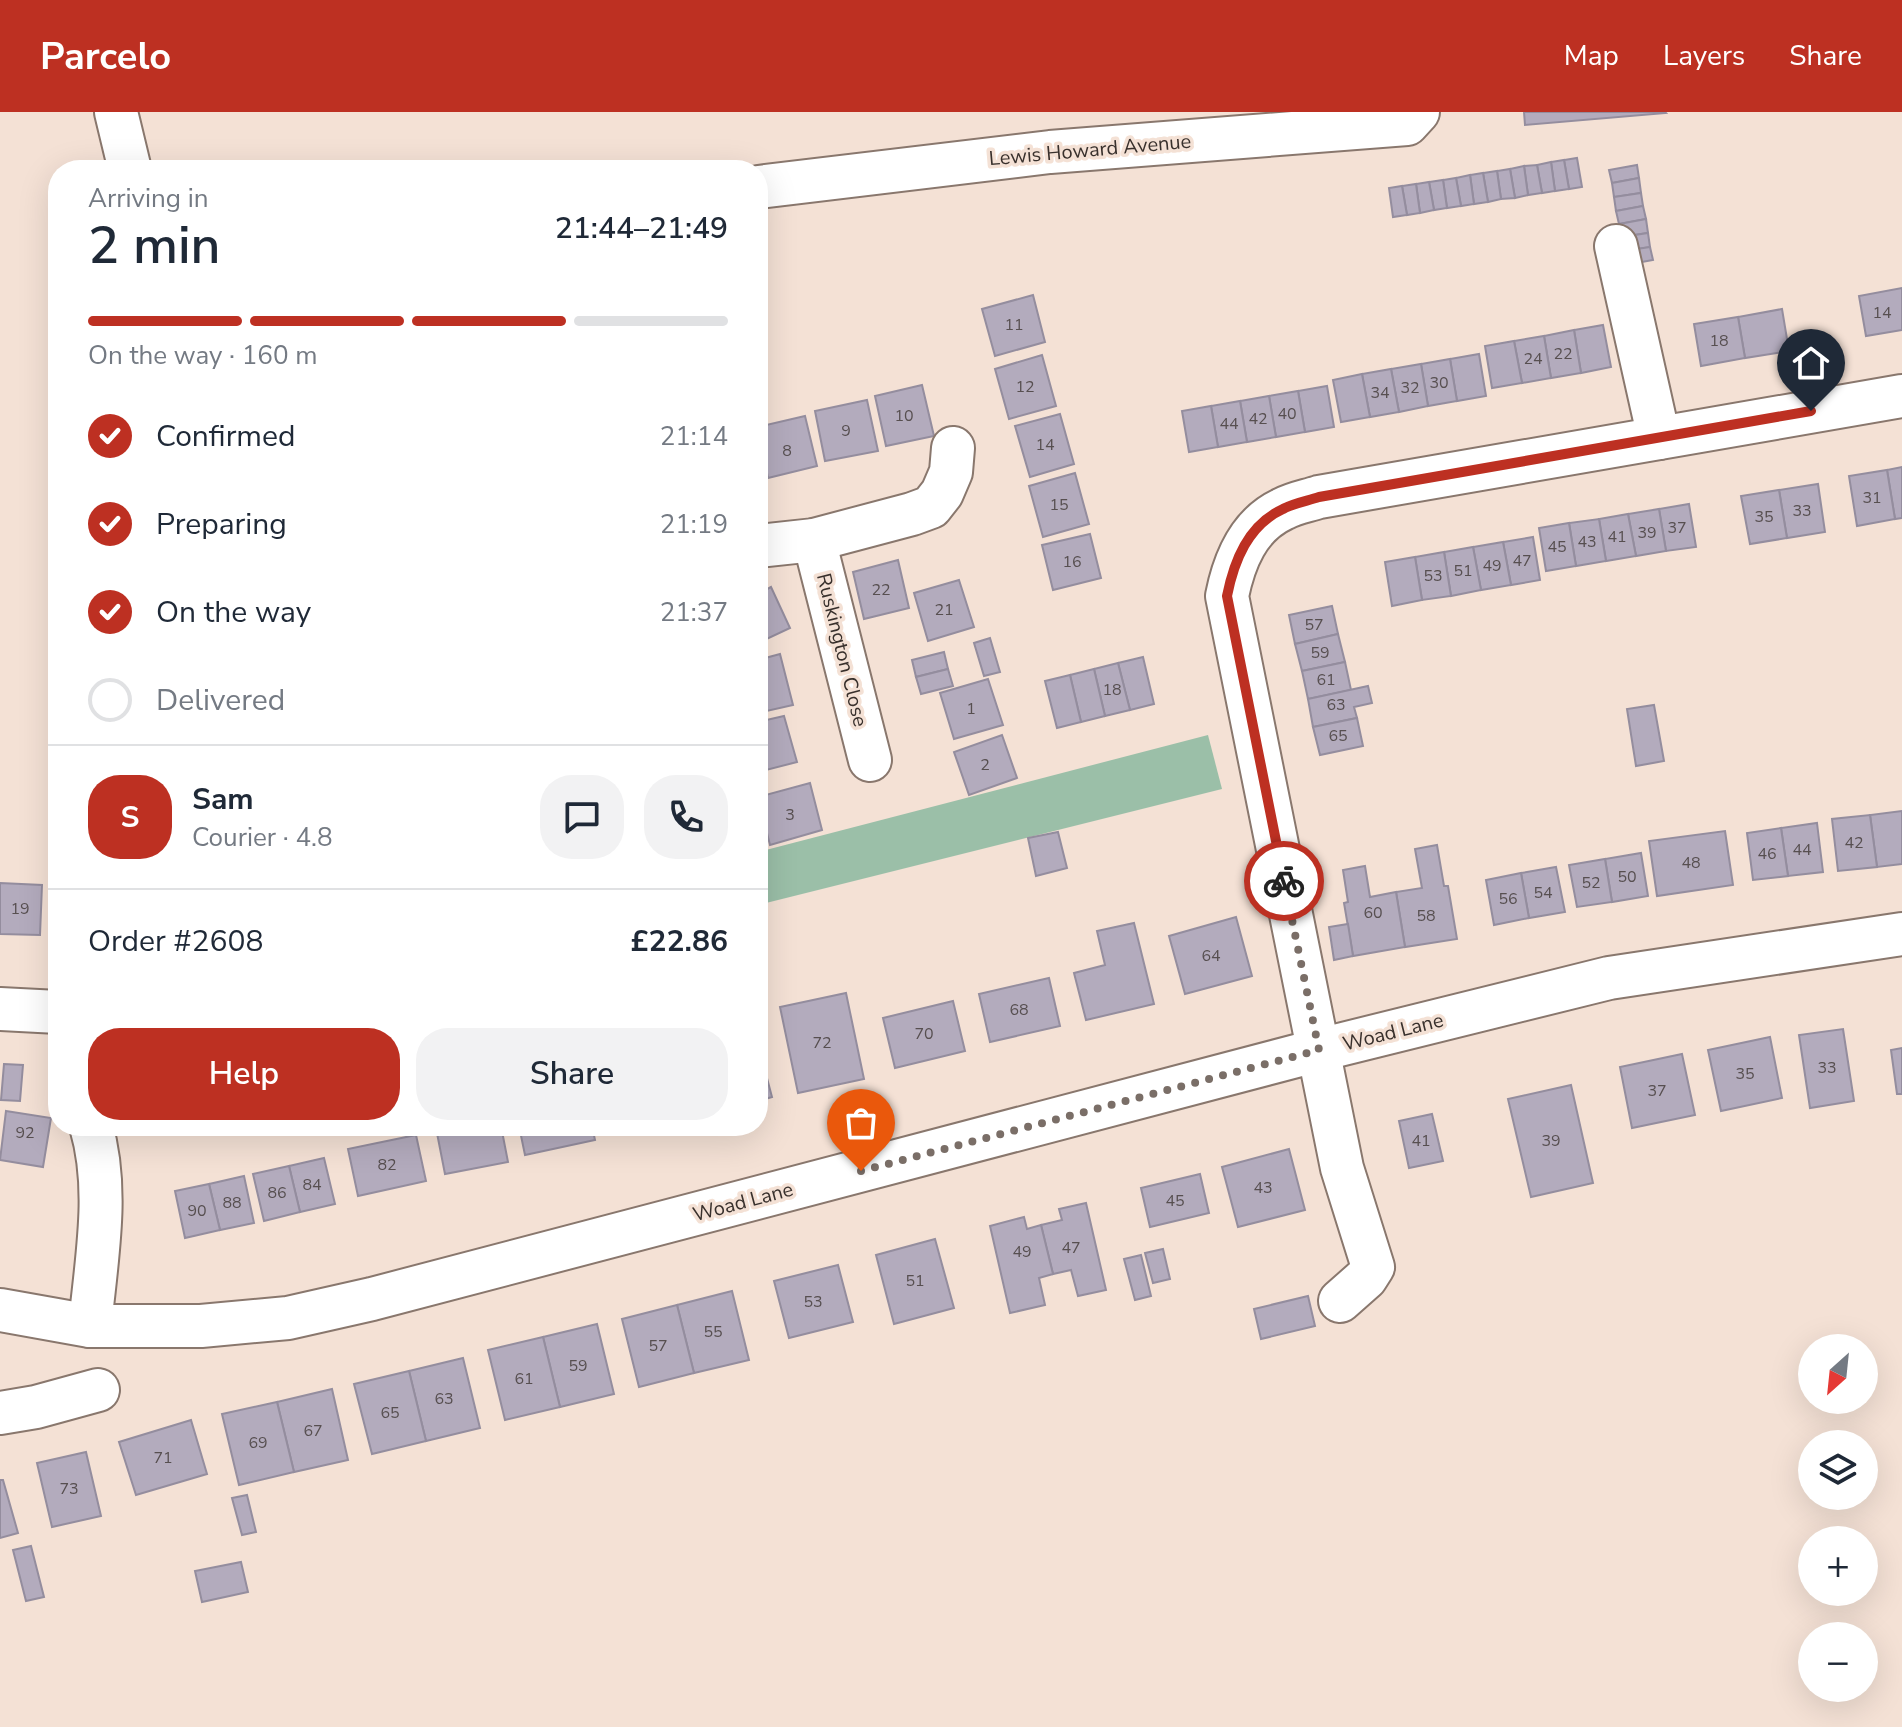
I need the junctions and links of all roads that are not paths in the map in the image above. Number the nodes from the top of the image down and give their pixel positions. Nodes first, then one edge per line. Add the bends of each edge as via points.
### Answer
1 (116, 112) edge
2 (1418, 112) edge
3 (128, 160) edge
4 (768, 186) edge
5 (1616, 246) dead end
6 (1902, 396) edge
7 (1659, 438) junction
8 (953, 448) dead end
9 (814, 540) junction
10 (768, 545) edge
11 (870, 760) dead end
12 (1902, 934) edge
13 (0, 1009) edge
14 (48, 1011) edge
15 (1319, 1050) junction
16 (94, 1136) edge
17 (1340, 1301) dead end
18 (0, 1310) edge
19 (90, 1326) junction
20 (98, 1390) dead end
21 (0, 1413) edge

1 - 3 street
2 - 4 street, Lewis Howard Avenue via 1407,124 1050,152
5 - 7 street
6 - 7 street
7 - 15 street via 1319,497 1281,509 1253,533 1234,562 1227,596
8 - 9 street via 951,472 931,507
9 - 10 street
9 - 11 street, Ruskington Close
12 - 15 street, Woad Lane via 1609,978
13 - 14 street
15 - 17 street via 1342,1168 1373,1267
15 - 19 street, Woad Lane via 288,1318 201,1326
16 - 19 street via 101,1189
18 - 19 street, Woad Lane
20 - 21 street

